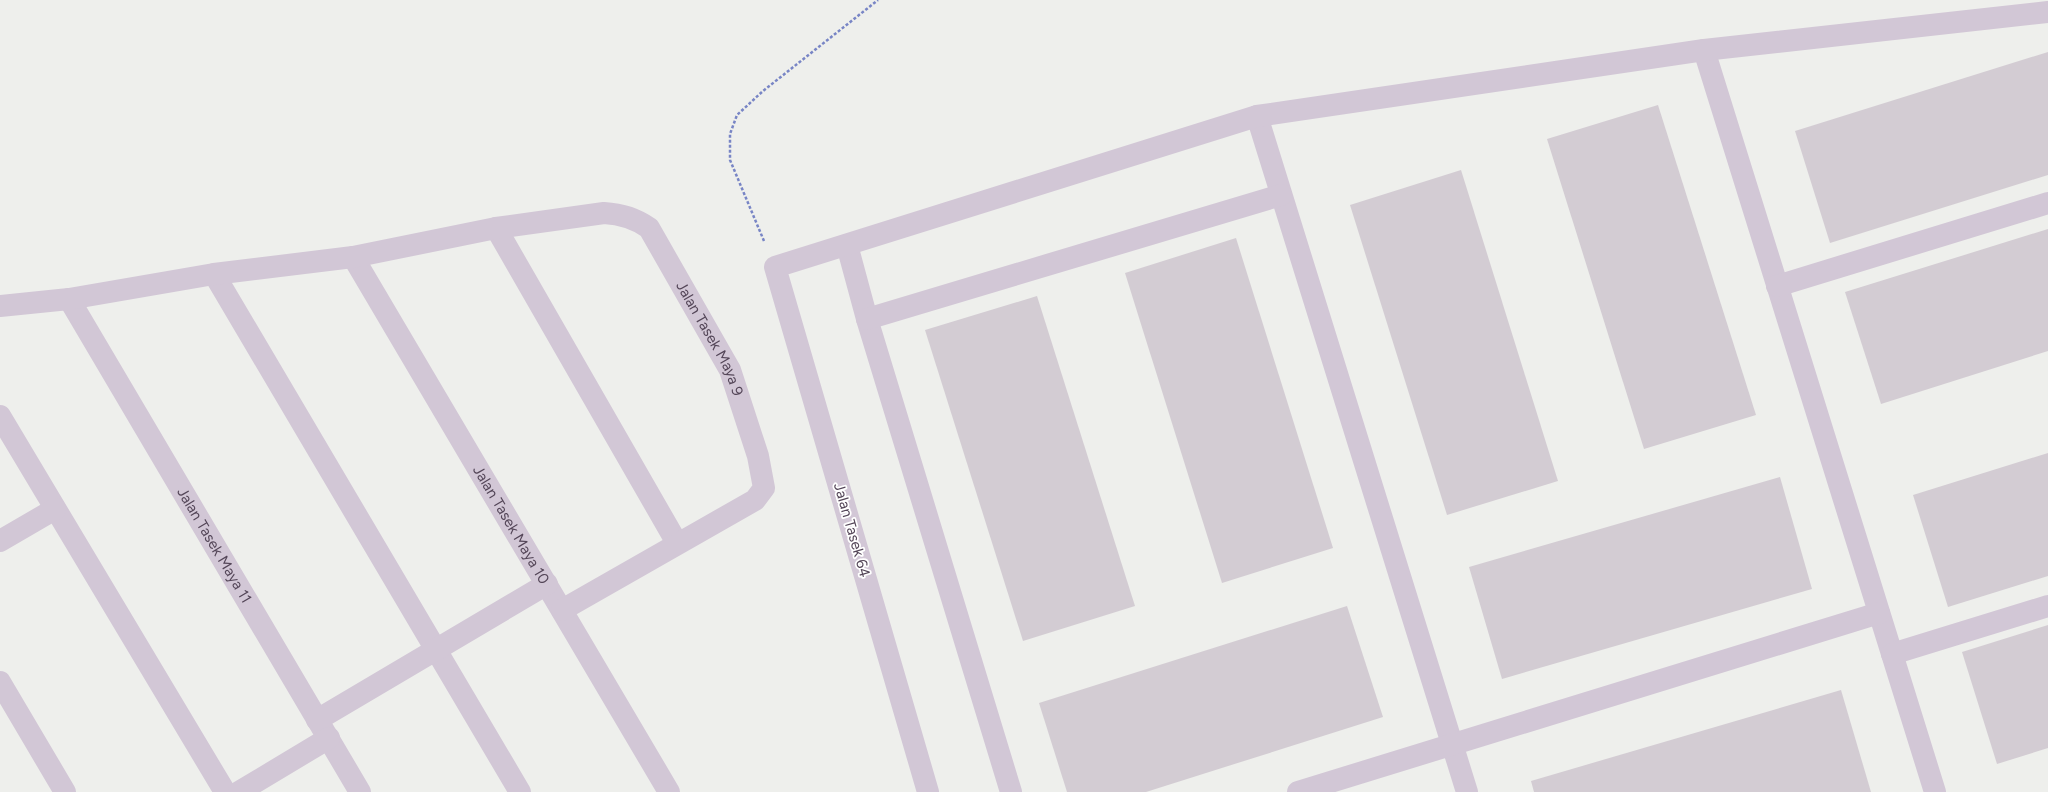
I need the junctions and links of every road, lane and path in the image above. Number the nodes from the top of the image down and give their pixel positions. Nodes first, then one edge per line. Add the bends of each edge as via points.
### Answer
1 (878, 0) edge
2 (2048, 12) edge
3 (1704, 50) junction
4 (1257, 116) junction
5 (1281, 195) junction
6 (2048, 203) edge
7 (496, 228) junction
8 (847, 245) junction
9 (353, 257) junction
10 (775, 267) junction
11 (214, 274) junction
12 (1777, 286) junction
13 (69, 299) junction
14 (0, 306) edge
15 (867, 319) junction
16 (0, 416) edge
17 (55, 509) junction
18 (0, 541) edge
19 (677, 543) junction
20 (547, 584) junction
21 (2048, 606) edge
22 (562, 610) junction
23 (1880, 613) junction
24 (436, 650) junction
25 (1892, 654) junction
26 (0, 682) edge
27 (323, 729) junction
28 (1452, 745) junction
29 (65, 792) edge
30 (225, 792) edge
31 (239, 792) edge
32 (360, 792) edge
33 (520, 792) edge
34 (669, 792) edge
35 (928, 792) edge
36 (1011, 792) edge
37 (1298, 792) edge
38 (1467, 792) edge
39 (1935, 792) edge

1 - 10 path via 763,91 737,115 730,134 730,160
2 - 3 street
3 - 4 street
3 - 12 street
4 - 5 street
4 - 8 street
5 - 15 street
5 - 28 street
6 - 12 street
7 - 9 street, Jalan Tasek Maya 9
7 - 19 street
7 - 19 street, Jalan Tasek Maya 9 via 604,213 619,214 649,228 730,370 758,456 764,488 755,500
8 - 10 street
8 - 15 street
9 - 11 street, Jalan Tasek Maya 9
9 - 20 street, Jalan Tasek Maya 10
10 - 35 street, Jalan Tasek 64
11 - 13 street, Jalan Tasek Maya 9
11 - 24 street
12 - 23 street
13 - 14 street, Jalan Tasek Maya 9
13 - 27 street, Jalan Tasek Maya 11
15 - 36 street
16 - 17 street
17 - 18 street
17 - 30 street
19 - 22 street
20 - 22 street, Jalan Tasek Maya 10
20 - 24 street
21 - 25 street
22 - 34 street, Jalan Tasek Maya 10
23 - 25 street
23 - 28 street
24 - 27 street
24 - 33 street
25 - 39 street
26 - 29 street
27 - 31 street
27 - 32 street, Jalan Tasek Maya 11
28 - 37 street
28 - 38 street

